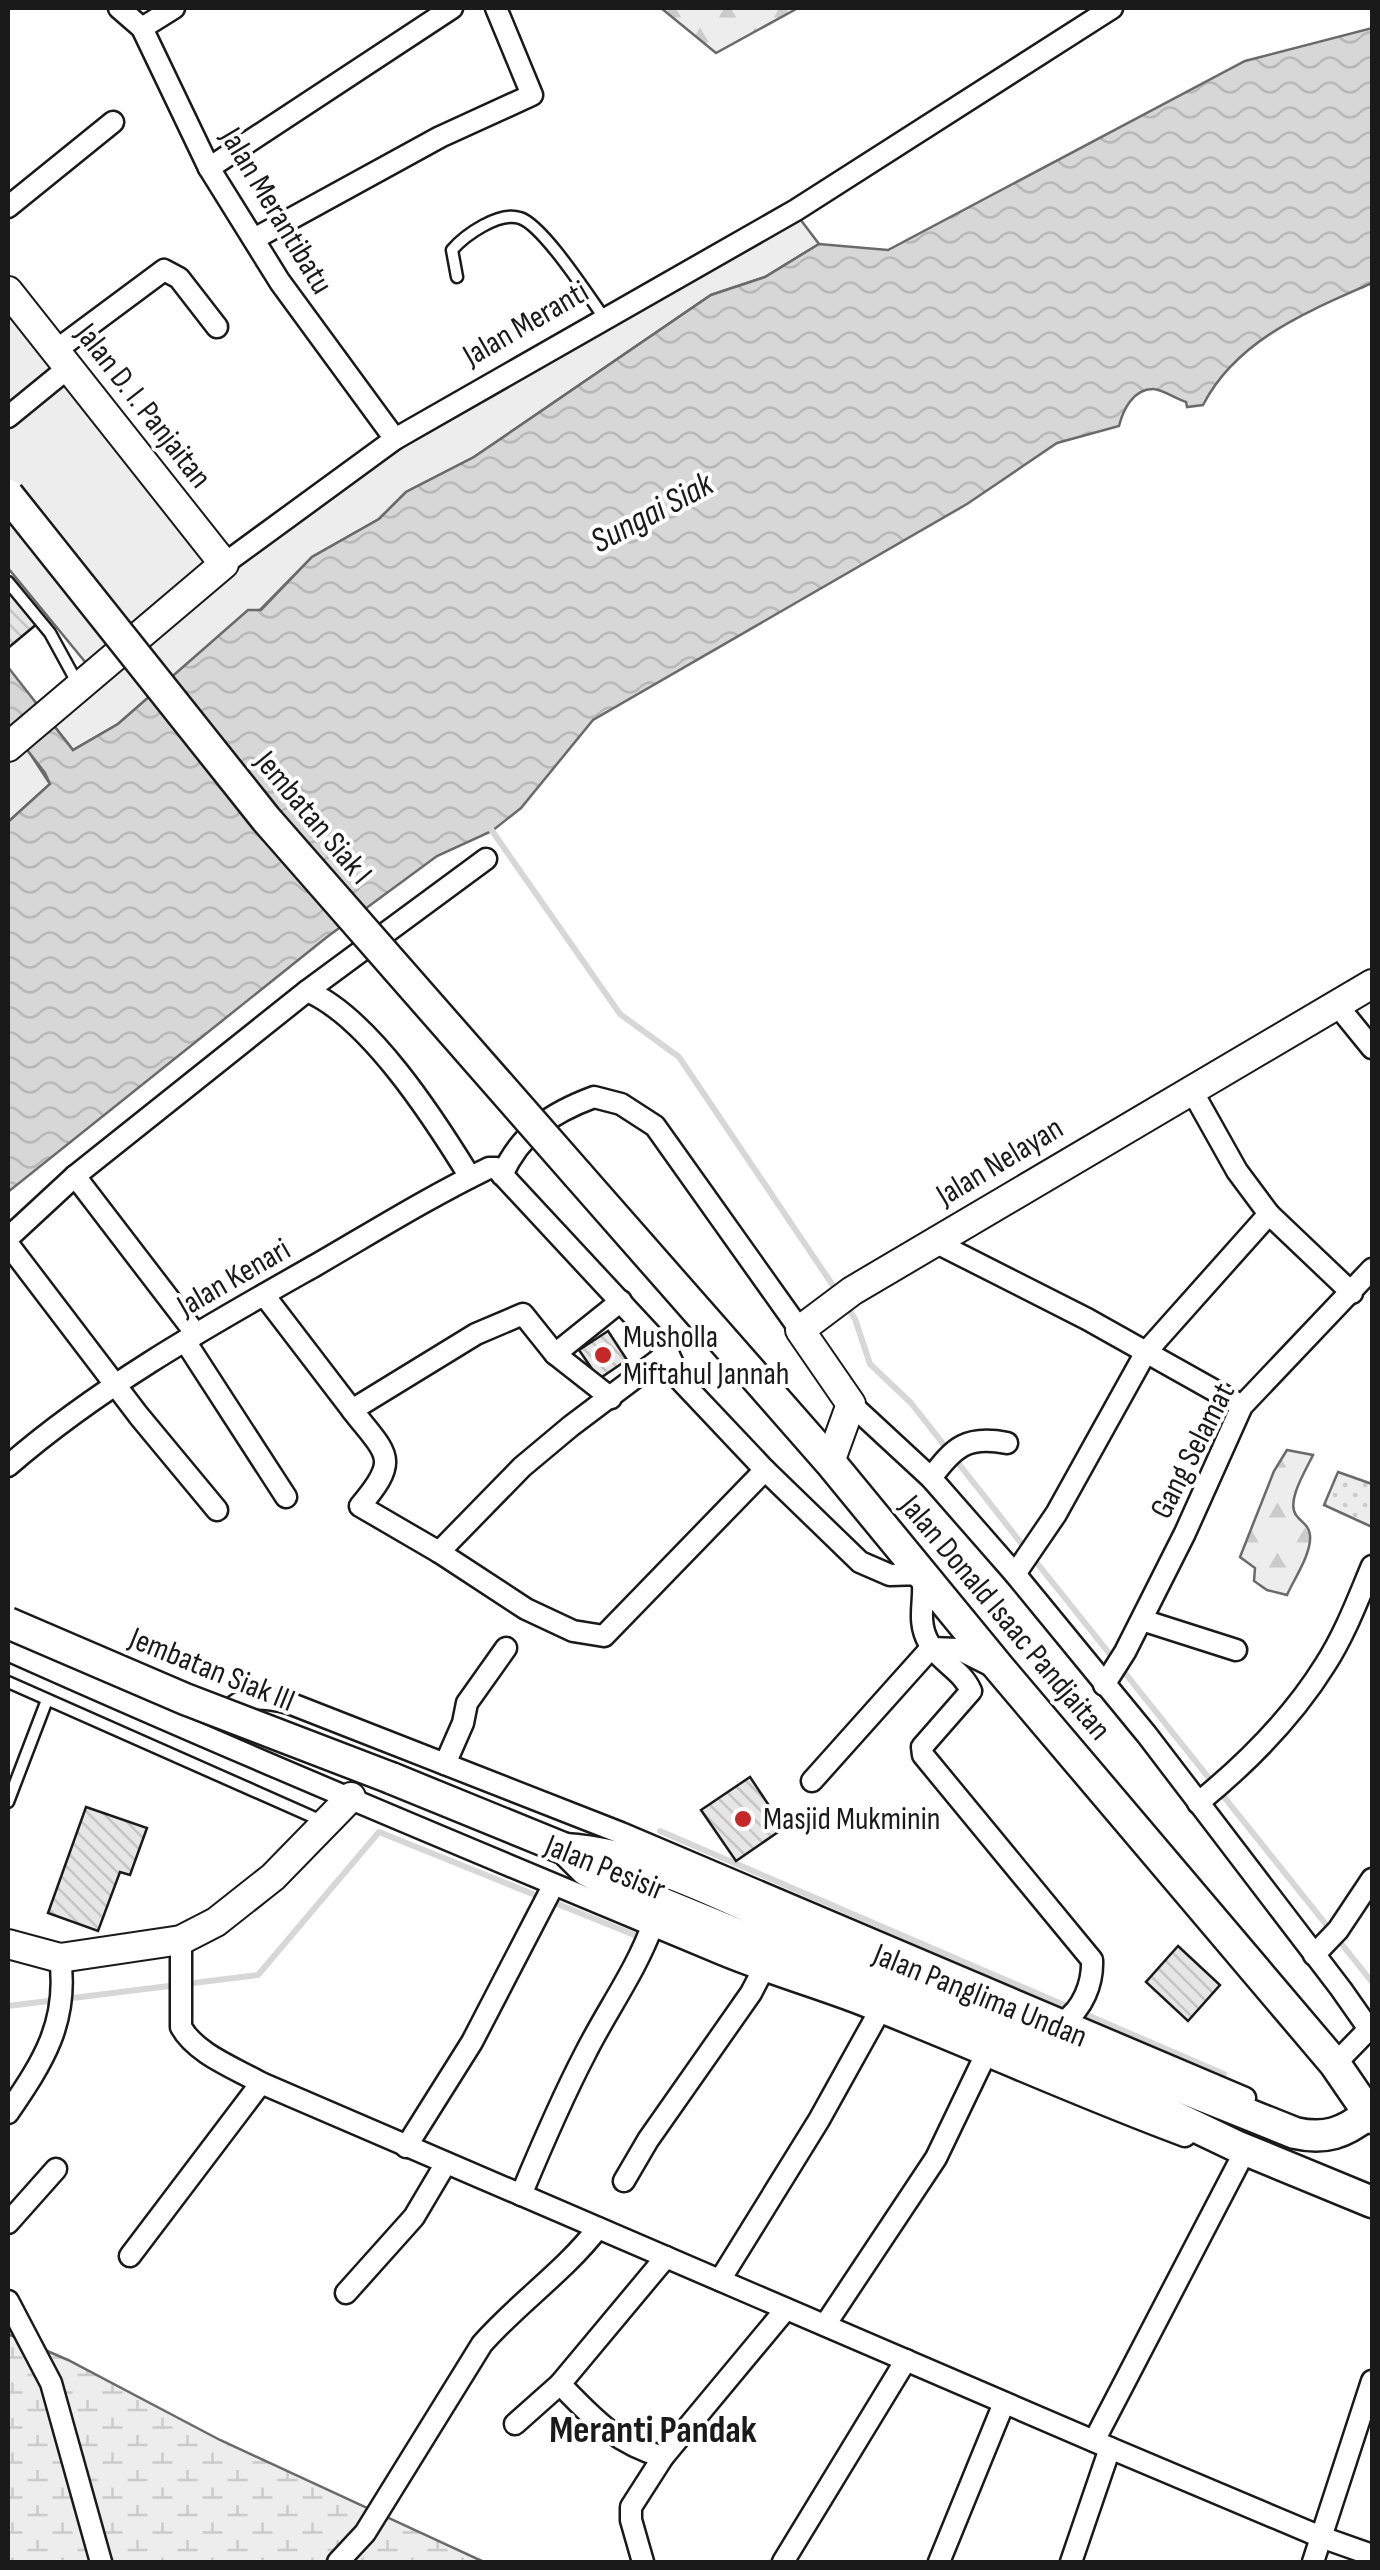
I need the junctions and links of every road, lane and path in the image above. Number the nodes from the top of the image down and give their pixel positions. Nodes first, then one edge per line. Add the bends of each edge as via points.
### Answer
1 (119, 8) edge
2 (174, 8) edge
3 (452, 8) edge
4 (496, 8) edge
5 (1075, 8) edge
6 (1112, 8) edge
7 (142, 28) junction
8 (1079, 29) junction
9 (114, 122) dead end
10 (210, 168) junction
11 (8, 207) edge
12 (254, 239) junction
13 (457, 277) dead end
14 (8, 291) edge
15 (605, 319) junction
16 (217, 327) dead end
17 (61, 359) junction
18 (8, 417) edge
19 (395, 439) junction
20 (8, 494) edge
21 (224, 564) junction
22 (8, 582) edge
23 (80, 687) junction
24 (13, 743) edge
25 (486, 860) dead end
26 (1372, 984) edge
27 (307, 992) junction
28 (1338, 1006) junction
29 (1372, 1048) edge
30 (1191, 1089) junction
31 (502, 1175) junction
32 (578, 1175) joint
33 (75, 1176) junction
34 (470, 1177) junction
35 (1269, 1214) junction
36 (8, 1241) edge
37 (935, 1242) junction
38 (1372, 1269) edge
39 (1352, 1293) junction
40 (264, 1294) junction
41 (620, 1301) junction
42 (800, 1330) junction
43 (191, 1338) junction
44 (1146, 1352) junction
45 (554, 1354) junction
46 (668, 1354) junction
47 (118, 1386) junction
48 (611, 1398) junction
49 (851, 1404) junction
50 (1242, 1406) junction
51 (352, 1410) junction
52 (1007, 1443) dead end
53 (830, 1462) junction
54 (8, 1466) edge
55 (765, 1470) junction
56 (937, 1470) junction
57 (286, 1497) dead end
58 (217, 1510) dead end
59 (439, 1552) junction
60 (1372, 1566) edge
61 (1020, 1568) junction
62 (922, 1574) junction
63 (1368, 1590) edge
64 (1142, 1620) junction
65 (8, 1623) edge
66 (506, 1648) dead end
67 (931, 1648) junction
68 (8, 1650) edge
69 (1236, 1650) dead end
70 (1000, 1670) junction
71 (1108, 1680) junction
72 (8, 1682) edge
73 (47, 1700) junction
74 (221, 1745) junction
75 (445, 1764) junction
76 (391, 1778) joint
77 (812, 1781) dead end
78 (1212, 1792) junction
79 (351, 1797) junction
80 (8, 1802) edge
81 (325, 1822) junction
82 (565, 1849) junction
83 (1372, 1879) edge
84 (551, 1890) junction
85 (827, 1930) junction
86 (648, 1940) junction
87 (1327, 1942) junction
88 (8, 1944) edge
89 (182, 1950) junction
90 (874, 1950) junction
91 (61, 1970) junction
92 (758, 1980) junction
93 (1069, 2018) junction
94 (875, 2022) junction
95 (940, 2027) junction
96 (1371, 2028) edge
97 (982, 2063) junction
98 (1335, 2064) junction
99 (1130, 2081) junction
100 (261, 2083) junction
101 (8, 2112) edge
102 (1371, 2114) edge
103 (1294, 2133) junction
104 (1230, 2146) junction
105 (406, 2148) junction
106 (446, 2163) junction
107 (56, 2169) dead end
108 (624, 2181) dead end
109 (521, 2195) junction
110 (1372, 2202) edge
111 (8, 2223) edge
112 (598, 2228) junction
113 (130, 2256) dead end
114 (666, 2257) junction
115 (720, 2280) junction
116 (346, 2293) dead end
117 (8, 2301) edge
118 (786, 2309) junction
119 (825, 2325) junction
120 (906, 2360) junction
121 (1372, 2382) edge
122 (560, 2384) junction
123 (1004, 2402) junction
124 (515, 2424) dead end
125 (1102, 2445) junction
126 (664, 2457) junction
127 (1321, 2537) junction
128 (1372, 2555) edge
129 (101, 2562) edge
130 (338, 2562) edge
131 (643, 2562) edge
132 (783, 2562) edge
133 (939, 2562) edge
134 (1071, 2562) edge
135 (1313, 2562) edge

1 - 7 street, Jalan Merantibatu
2 - 7 street
3 - 10 street
4 - 12 street via 532,95 440,137
5 - 8 street
6 - 8 street, Jalan Meranti
7 - 10 street, Jalan Merantibatu
8 - 15 street, Jalan Meranti via 796,210
9 - 11 street
10 - 12 street, Jalan Merantibatu
12 - 19 street, Jalan Merantibatu
13 - 15 lane via 452,250 463,237 506,216 518,217 560,257
14 - 17 street, Jalan D. I. Panjaitan
15 - 19 street, Jalan Meranti
16 - 17 street via 179,278 164,270
17 - 18 street
17 - 21 street, Jalan D. I. Panjaitan
19 - 21 street, Jalan Meranti
20 - 32 main road, Jembatan Siak I, bridge via 266,820
21 - 23 street, Jalan Meranti
22 - 23 lane via 50,633
23 - 24 street, Jalan Meranti
25 - 27 street
26 - 28 street, Jalan Nelayan
27 - 33 street
27 - 34 street via 335,1006 360,1031 435,1121
28 - 29 street
28 - 30 street, Jalan Nelayan
30 - 35 street
30 - 37 street, Jalan Nelayan
31 - 34 street, Jalan Kenari via 489,1168
31 - 41 street
31 - 42 street via 521,1140 540,1125 594,1096 621,1104 656,1126
32 - 53 main road, Jalan Donald Isaac Pandjaitan
33 - 36 street
33 - 43 street
34 - 40 street, Jalan Kenari
35 - 39 street
35 - 44 street
36 - 47 street
37 - 42 street, Jalan Nelayan via 852,1290
37 - 44 street
38 - 39 street, Gang Selamat
39 - 50 street, Gang Selamat
40 - 43 street, Jalan Kenari
40 - 51 street
41 - 45 street
41 - 46 street
42 - 49 street
43 - 47 street, Jalan Kenari
43 - 57 street
44 - 50 street
44 - 61 street
45 - 48 street
45 - 51 street via 524,1314 509,1318
46 - 48 street
46 - 55 street via 681,1381
47 - 54 street, Jalan Kenari
47 - 58 street
48 - 59 street via 522,1467
49 - 53 street
49 - 56 street
50 - 64 street, Gang Selamat
51 - 59 street via 387,1466 360,1506
52 - 56 street via 983,1438 962,1446
53 - 62 main road, Jalan Donald Isaac Pandjaitan
55 - 59 street via 604,1636 573,1631 526,1609
55 - 62 street via 860,1562 890,1575
56 - 61 street
60 - 63 street
61 - 71 street
62 - 67 street via 920,1616
62 - 70 main road, Jalan Donald Isaac Pandjaitan
63 - 78 street via 1302,1700
64 - 69 street
64 - 71 street, Gang Selamat
65 - 76 main road, Jembatan Siak III, bridge
66 - 75 street via 467,1704
67 - 70 street via 958,1649
67 - 77 street
67 - 93 street via 971,1690 922,1747 924,1755 1092,1960 1085,1994
68 - 74 street, Jalan Pesisir
70 - 98 main road, Jalan Donald Isaac Pandjaitan
71 - 78 street via 1148,1735
72 - 73 lane
73 - 80 lane
73 - 81 lane
74 - 75 street, Jalan Pesisir via 229,1710 243,1699 266,1698
74 - 79 street, Jalan Pesisir
75 - 85 street, Jalan Pesisir
76 - 82 main road, Jalan Panglima Undan
78 - 87 street
79 - 81 street
79 - 84 street, Jalan Pesisir
81 - 89 street via 273,1877
82 - 85 main road, Jalan Panglima Undan via 641,1862
82 - 95 main road, Jalan Panglima Undan via 605,1880
83 - 87 street
84 - 86 street, Jalan Pesisir
84 - 105 street via 472,2042
85 - 90 main road, Jalan Panglima Undan
86 - 92 street, Jalan Pesisir
86 - 109 street via 586,2052
87 - 96 street
88 - 91 street
89 - 91 street
89 - 100 street via 179,2020 186,2036
90 - 93 street
90 - 99 main road, Jalan Panglima Undan
91 - 101 street via 54,2036
92 - 94 street, Jalan Pesisir
92 - 108 street
93 - 103 street via 1272,2110
94 - 95 street, Jalan Pesisir
94 - 115 street
95 - 97 street, Jalan Pesisir
95 - 99 main road, Jalan Panglima Undan
96 - 98 street
97 - 104 street, Jalan Pesisir
97 - 119 street via 936,2158
98 - 102 main road, Jalan Donald Isaac Pandjaitan
99 - 103 main road, Jalan Panglima Undan
99 - 104 main road, Jalan Panglima Undan
100 - 105 street
100 - 113 street
102 - 103 main road, Jalan Panglima Undan via 1334,2136
104 - 110 main road, Jalan Panglima Undan
104 - 125 street
105 - 106 street
106 - 109 street
106 - 116 street via 414,2217
107 - 111 street
109 - 112 street
112 - 114 street
112 - 130 street via 482,2344 366,2533
114 - 115 street
114 - 122 street
115 - 118 street
117 - 129 street via 51,2383
118 - 119 street
118 - 126 street
119 - 120 street
120 - 123 street
120 - 132 street
121 - 127 street
122 - 124 street
122 - 126 street via 617,2438
123 - 125 street
123 - 133 street
125 - 127 street
125 - 134 street
126 - 131 street via 631,2506
127 - 128 street
127 - 135 street

